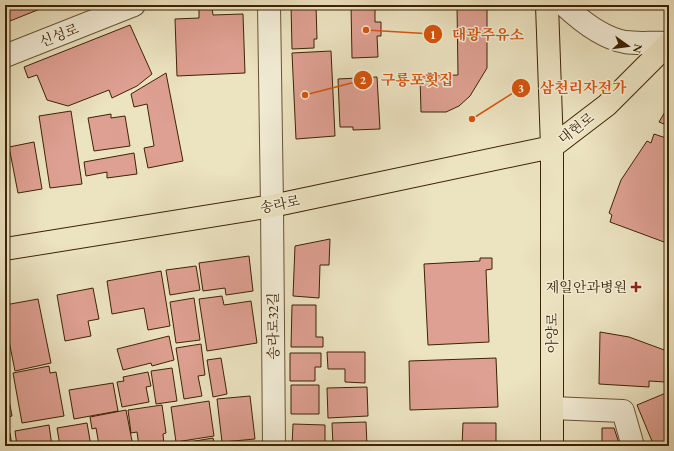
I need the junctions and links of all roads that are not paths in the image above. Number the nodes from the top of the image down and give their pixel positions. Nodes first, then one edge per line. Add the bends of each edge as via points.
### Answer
1 (134, 5) edge
2 (269, 5) edge
3 (547, 5) edge
4 (564, 5) edge
5 (669, 43) edge
6 (5, 56) edge
7 (552, 147) junction
8 (272, 206) junction
9 (5, 249) edge
10 (552, 408) junction
11 (274, 446) edge
12 (552, 446) edge
13 (633, 446) edge

1 - 6 street, 신성로
2 - 8 street, 송라로32길
3 - 7 main road, 아양로
4 - 5 street via 590,26 609,37 625,42
5 - 7 main road, 대현로 via 607,105
7 - 8 main road, 송라로
7 - 10 main road, 아양로
8 - 9 main road, 송라로
8 - 11 street, 송라로32길
10 - 12 main road, 아양로
10 - 13 street via 623,411

